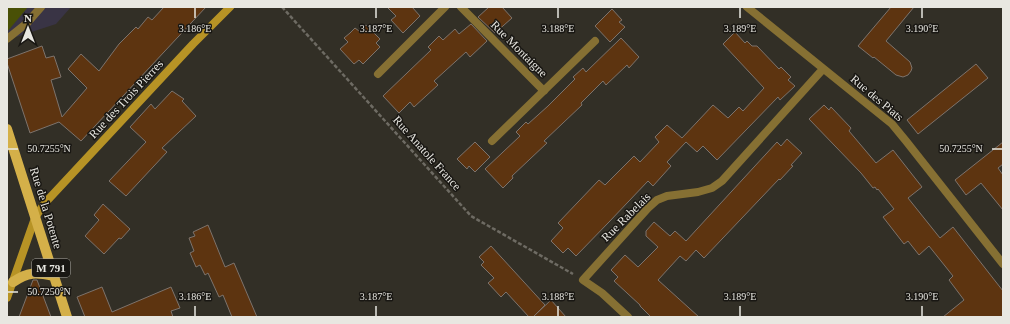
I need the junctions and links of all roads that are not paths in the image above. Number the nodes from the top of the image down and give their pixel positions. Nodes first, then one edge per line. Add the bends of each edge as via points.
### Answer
1 (41, 7) edge
2 (230, 7) edge
3 (446, 7) edge
4 (461, 7) edge
5 (746, 7) edge
6 (7, 39) edge
7 (595, 41) dead end
8 (823, 69) junction
9 (378, 74) dead end
10 (544, 91) junction
11 (7, 129) edge
12 (492, 141) dead end
13 (35, 218) junction
14 (1003, 264) edge
15 (53, 276) junction
16 (13, 282) junction
17 (7, 298) edge
18 (67, 317) edge
19 (628, 317) edge

1 - 6 street via 27,23
2 - 13 street, Rue des Trois Pierres via 44,204
3 - 9 street
4 - 10 street, Rue Montaigne
5 - 8 street, Rue des Piats
7 - 10 street, Rue Montaigne
8 - 14 street, Rue des Piats via 892,124
8 - 19 street, Rue Rabelais via 722,181 712,188 656,200 583,280 602,293
10 - 12 street, Rue Montaigne
11 - 13 main road, Rue de la Potente / M 791
13 - 15 main road, Rue de la Potente / M 791
13 - 16 street, Rue des Trois Pierres
15 - 16 main road via 34,273 23,275
15 - 18 main road, Rue de la Potente / M 791
16 - 17 street, Rue des Trois Pierres

